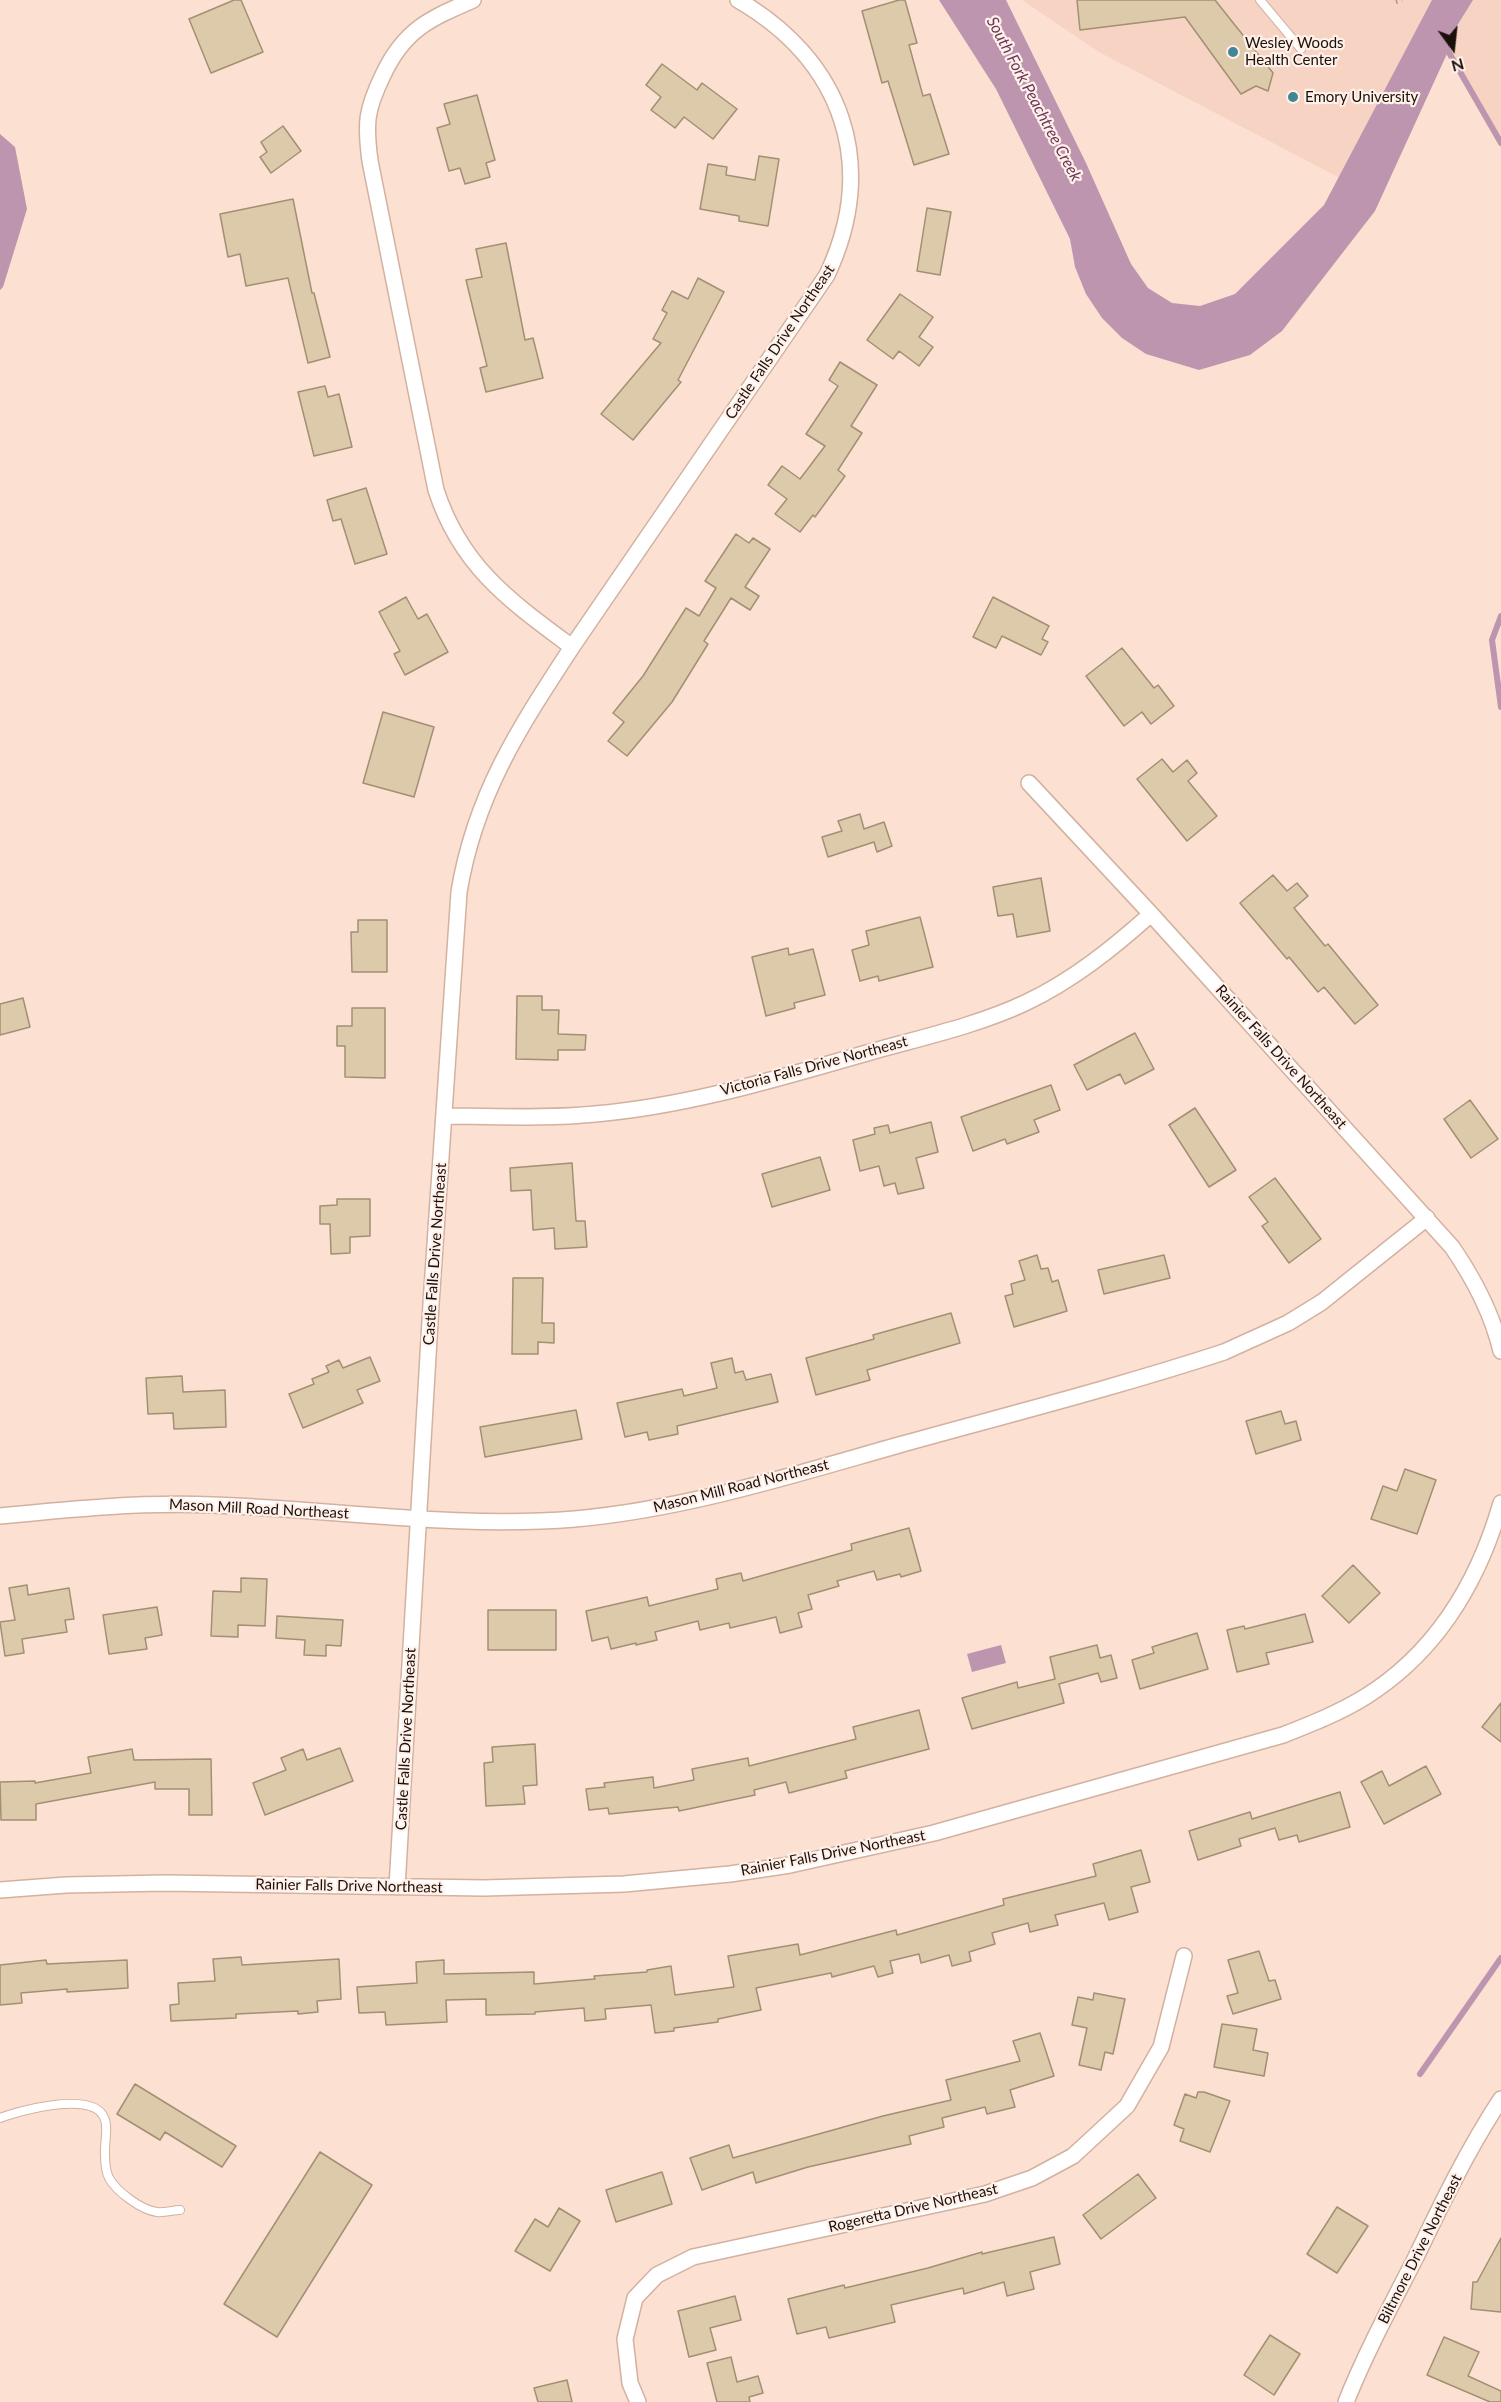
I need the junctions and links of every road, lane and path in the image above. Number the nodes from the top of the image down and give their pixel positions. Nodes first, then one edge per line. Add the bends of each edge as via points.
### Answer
1 (473, 0) edge
2 (738, 0) edge
3 (1260, 0) edge
4 (1402, 0) edge
5 (1396, 2) dead end
6 (1301, 49) dead end
7 (572, 647) junction
8 (1029, 783) dead end
9 (1151, 914) junction
10 (445, 1116) junction
11 (1427, 1218) junction
12 (1501, 1351) edge
13 (1501, 1503) edge
14 (0, 1516) edge
15 (418, 1518) junction
16 (397, 1887) junction
17 (0, 1890) edge
18 (1184, 1956) dead end
19 (1501, 2099) edge
20 (0, 2118) edge
21 (180, 2210) dead end
22 (638, 2402) edge
23 (1347, 2402) edge

1 - 7 street via 413,32 393,54 367,116 370,161 442,508 487,578
2 - 7 street, Castle Falls Drive Northeast via 791,39 823,78 833,98 847,136 852,177 843,238 827,276
3 - 6 lane
4 - 5 path
7 - 10 street, Castle Falls Drive Northeast via 502,760 464,858 452,976
8 - 9 street, Rainier Falls Drive Northeast
9 - 10 street, Victoria Falls Drive Northeast via 1066,981 1005,1012 943,1031 761,1083 658,1106 595,1114
9 - 11 street, Rainier Falls Drive Northeast
10 - 15 street, Castle Falls Drive Northeast
11 - 12 street, Rainier Falls Drive Northeast via 1472,1276
11 - 15 street, Mason Mill Road Northeast via 1322,1302 1288,1323 1224,1353 1188,1364 744,1489 647,1510 574,1519
13 - 16 street, Rainier Falls Drive Northeast via 1476,1575 1425,1648 1365,1697 1283,1735 934,1833 790,1865 624,1884
14 - 15 street, Mason Mill Road Northeast via 161,1504
15 - 16 street, Castle Falls Drive Northeast
16 - 17 street, Rainier Falls Drive Northeast via 165,1883
18 - 22 street, Rogeretta Drive Northeast via 1161,2047 1127,2106 1073,2156 1032,2178 985,2194 693,2257 657,2275 635,2298 625,2339 630,2383
19 - 23 street, Biltmore Drive Northeast via 1452,2185
20 - 21 lane via 20,2110 55,2105 96,2108 105,2121 108,2178 128,2199 156,2212

